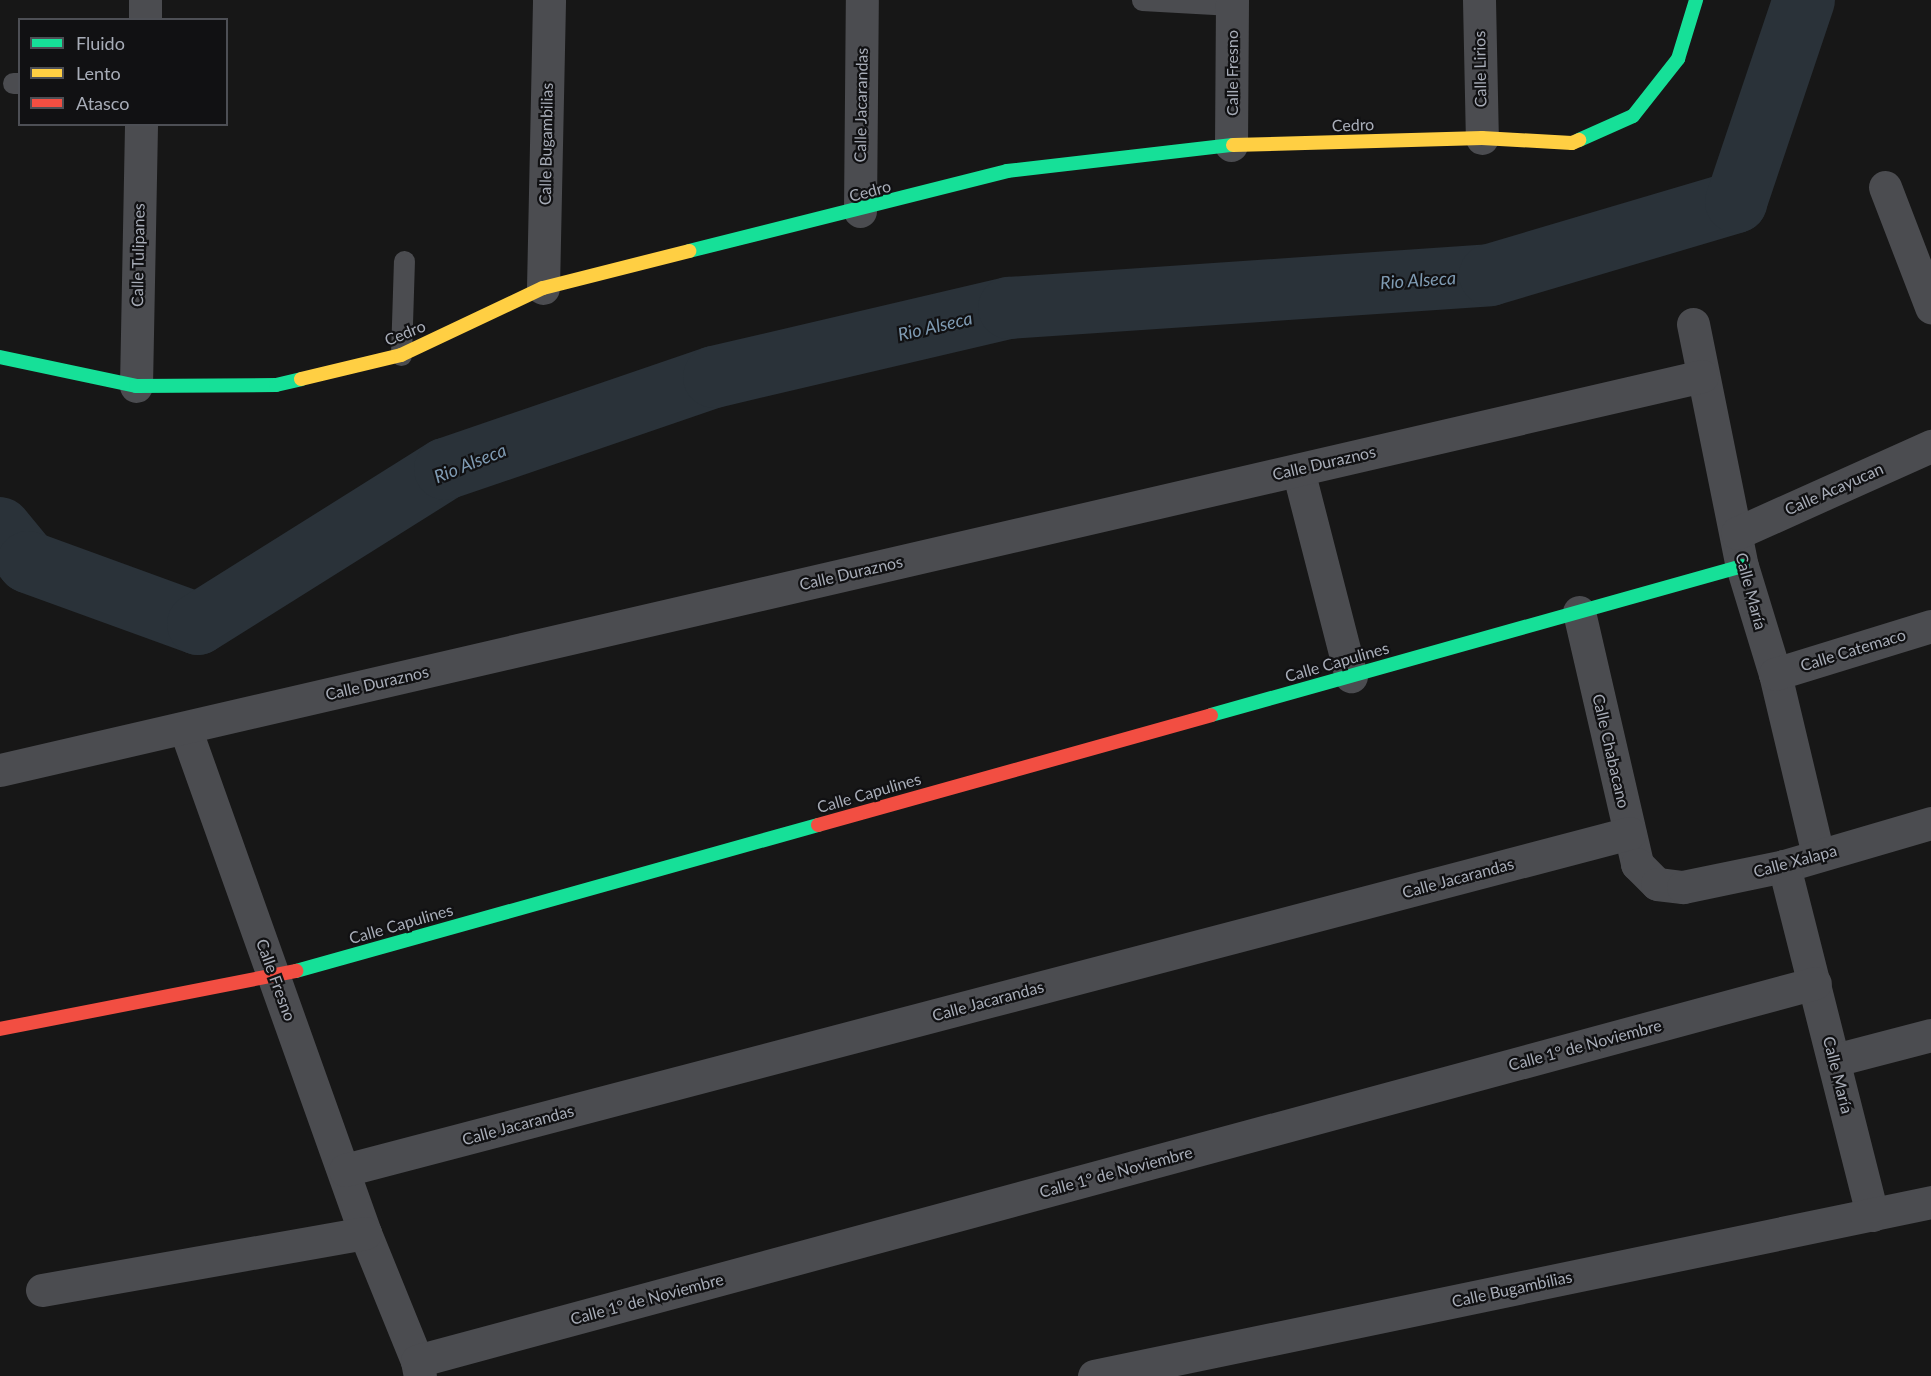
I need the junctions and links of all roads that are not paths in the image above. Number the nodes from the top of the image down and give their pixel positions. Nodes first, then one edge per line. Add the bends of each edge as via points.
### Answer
1 (145, 0) edge
2 (549, 0) edge
3 (862, 0) edge
4 (1142, 0) edge
5 (1479, 0) edge
6 (1696, 0) edge
7 (1232, 2) edge
8 (144, 18) edge
9 (141, 126) edge
10 (1482, 138) junction
11 (1231, 145) junction
12 (1886, 187) dead end
13 (860, 211) junction
14 (404, 261) dead end
15 (543, 288) junction
16 (1931, 307) edge
17 (1694, 324) dead end
18 (401, 355) junction
19 (0, 357) edge
20 (1702, 376) junction
21 (136, 386) junction
22 (1931, 446) edge
23 (1298, 470) junction
24 (1737, 533) junction
25 (1742, 566) junction
26 (1579, 612) junction
27 (1931, 626) edge
28 (1775, 674) junction
29 (1351, 676) junction
30 (185, 728) junction
31 (0, 771) edge
32 (1931, 823) edge
33 (1630, 833) junction
34 (1818, 855) junction
35 (1784, 866) junction
36 (1657, 884) joint
37 (275, 977) junction
38 (1815, 983) junction
39 (0, 1029) edge
40 (1931, 1035) edge
41 (1835, 1060) junction
42 (345, 1170) junction
43 (1931, 1203) edge
44 (1872, 1215) junction
45 (365, 1233) junction
46 (42, 1290) dead end
47 (418, 1368) edge
48 (1094, 1376) edge

1 - 8 street
2 - 15 street, Calle Bugambilias
3 - 13 street, Calle Jacarandas
4 - 7 lane
5 - 10 street, Calle Lirios
6 - 10 street, Cedro via 1678,59 1633,116 1572,143
7 - 11 street, Calle Fresno
9 - 21 street, Calle Tulipanes
10 - 11 street, Cedro
11 - 13 street, Cedro via 1007,171
12 - 16 street
13 - 15 street, Cedro
14 - 18 lane
15 - 18 street, Cedro
17 - 20 street, Calle María
18 - 21 street, Cedro via 276,385
19 - 21 street, Cedro
20 - 23 street, Calle Duraznos
20 - 24 street, Calle María
22 - 24 street, Calle Acayucan
23 - 29 street
23 - 30 street, Calle Duraznos
24 - 25 street, Calle María
25 - 26 street, Calle Capulines
25 - 28 street, Calle María
26 - 29 street, Calle Capulines
26 - 33 street, Calle Chabacano
27 - 28 street, Calle Catemaco
28 - 34 street, Calle María
29 - 37 street, Calle Capulines
30 - 31 street, Calle Duraznos
30 - 37 street, Calle Fresno
32 - 34 street, Calle Xalapa
33 - 36 street, Calle Chabacano via 1637,864
33 - 42 street, Calle Jacarandas
34 - 35 street, Calle Xalapa
35 - 36 street, Calle Xalapa via 1683,886
35 - 38 street, Calle María
37 - 39 street, Calle Capulines
37 - 42 street, Calle Fresno
38 - 41 street, Calle María
38 - 47 street, Calle 1° de Noviembre
40 - 41 street
41 - 44 street, Calle María
42 - 45 street, Calle Fresno
43 - 44 street, Calle Bugambilias
44 - 48 street, Calle Bugambilias
45 - 46 street
45 - 47 street, Calle Fresno

